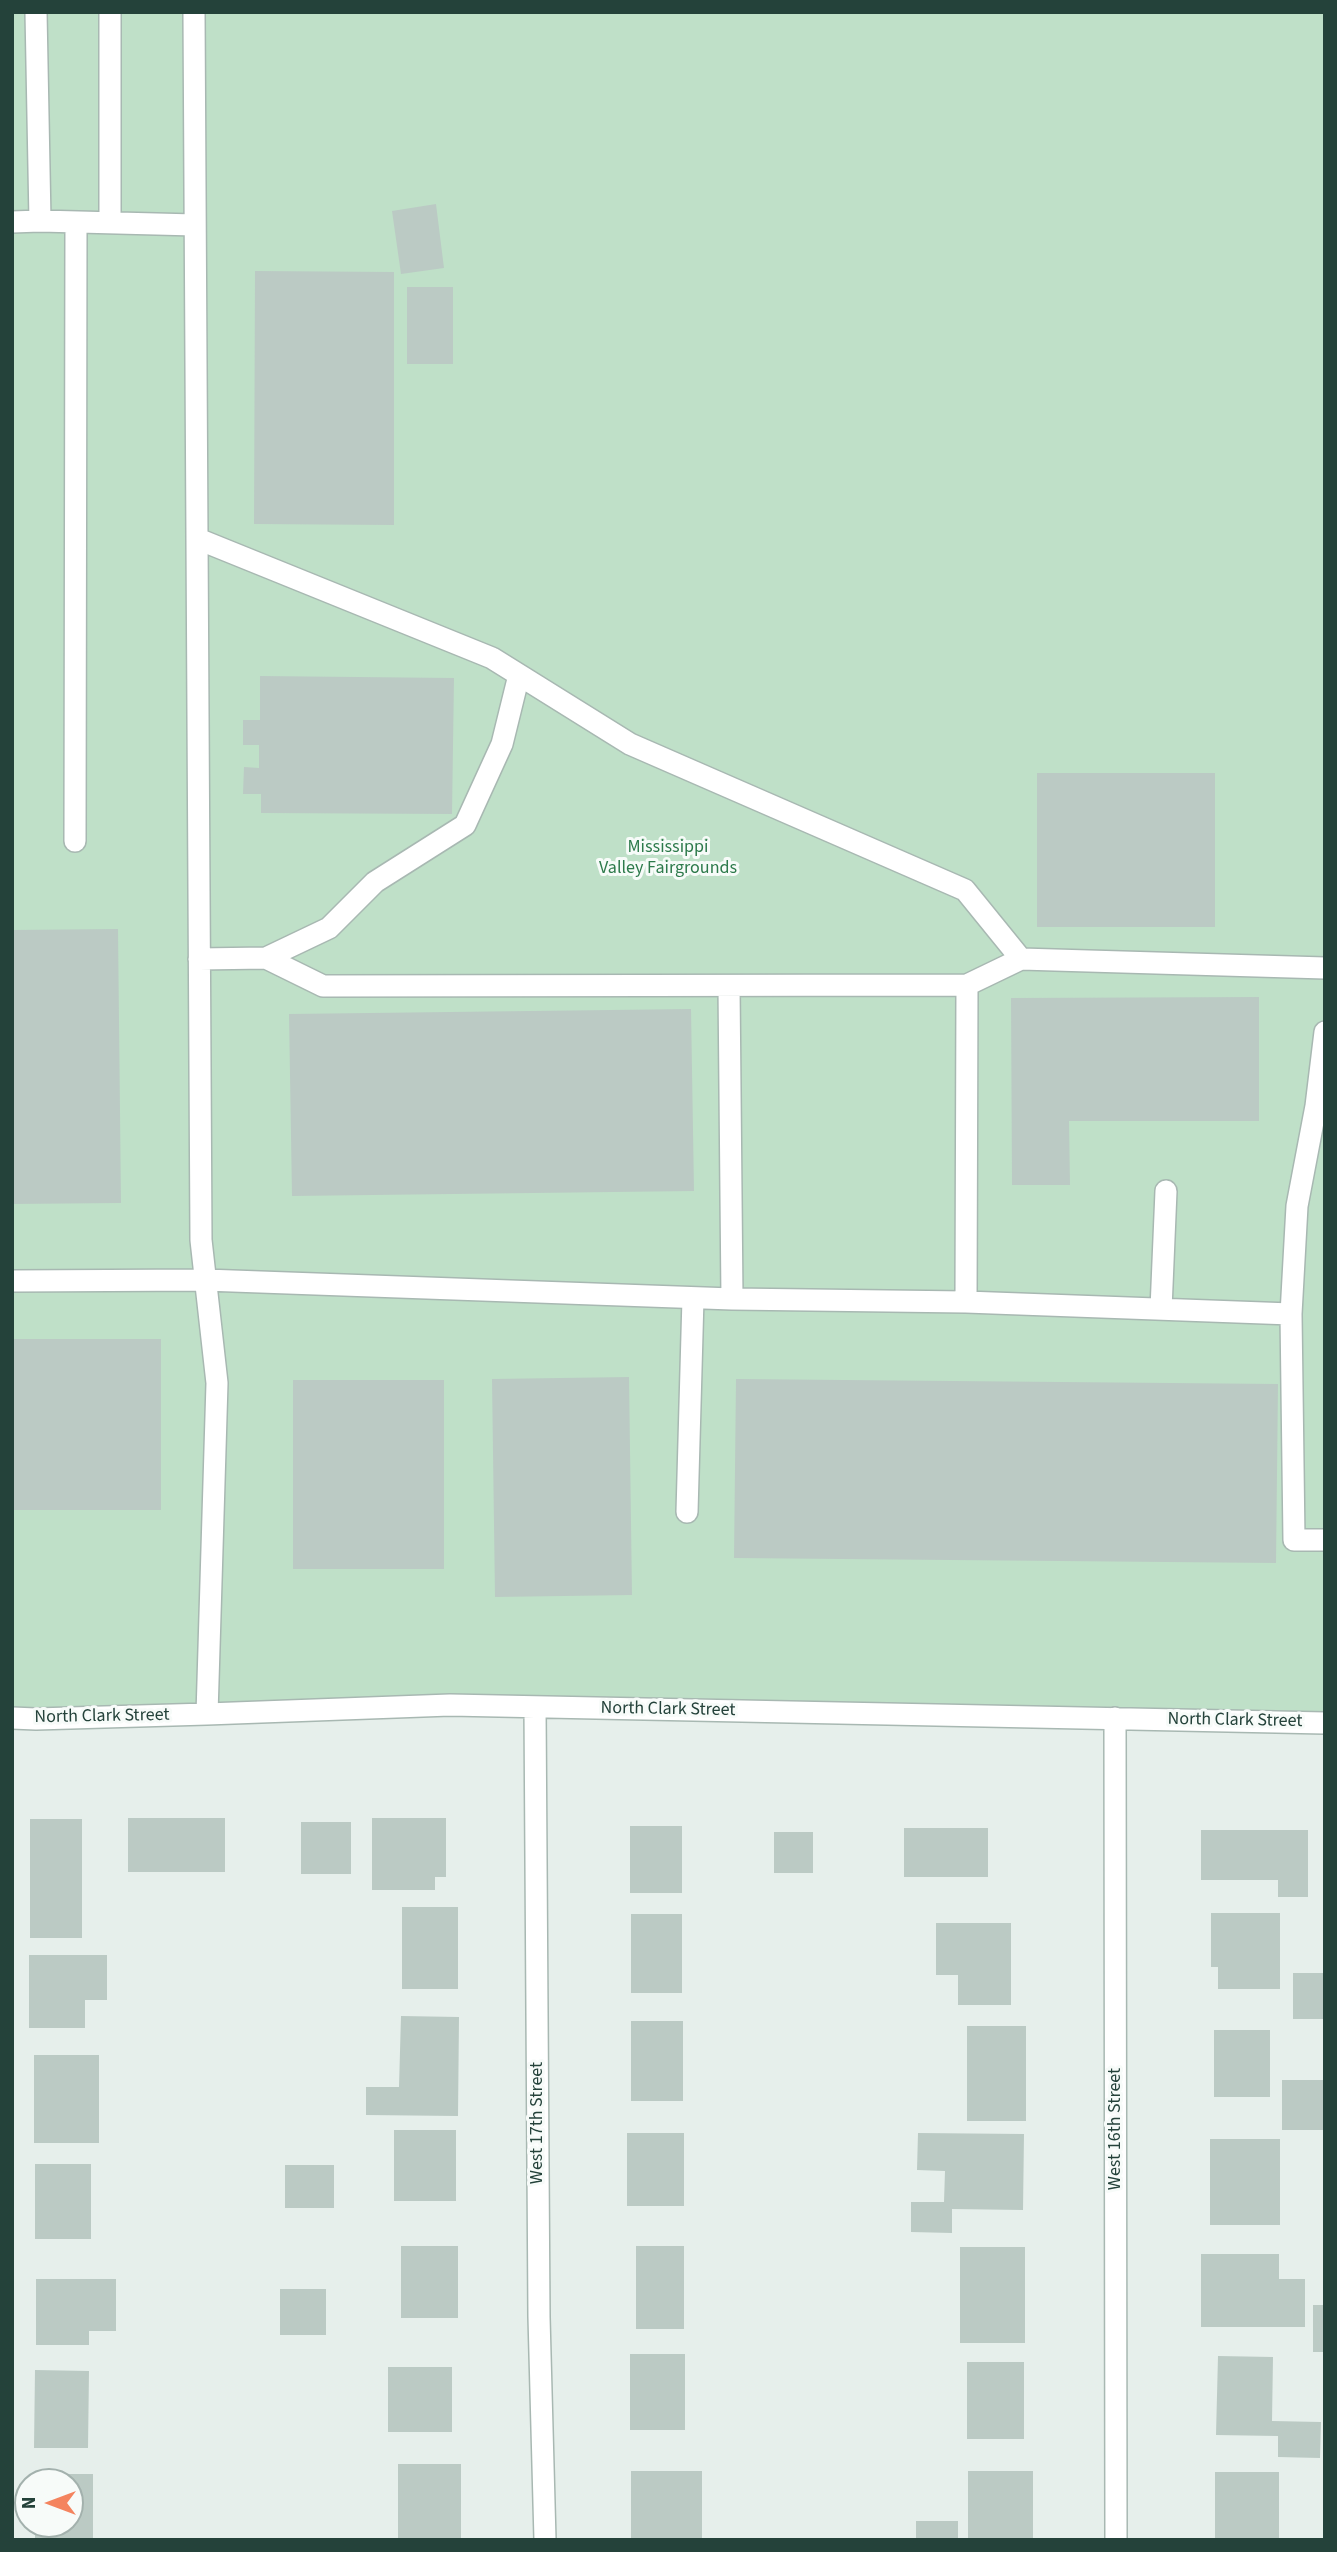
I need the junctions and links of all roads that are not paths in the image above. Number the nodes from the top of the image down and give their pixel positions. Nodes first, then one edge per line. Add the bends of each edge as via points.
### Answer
1 (36, 12) edge
2 (110, 12) edge
3 (194, 12) edge
4 (40, 221) junction
5 (12, 222) edge
6 (76, 222) junction
7 (110, 223) junction
8 (195, 225) junction
9 (198, 539) junction
10 (519, 675) junction
11 (75, 841) dead end
12 (266, 958) junction
13 (199, 959) junction
14 (1021, 959) junction
15 (1325, 968) edge
16 (967, 985) junction
17 (729, 986) junction
18 (1325, 1032) edge
19 (1320, 1106) edge
20 (1166, 1191) dead end
21 (205, 1280) junction
22 (12, 1281) edge
23 (693, 1298) junction
24 (733, 1299) junction
25 (966, 1302) junction
26 (1161, 1309) junction
27 (1291, 1314) junction
28 (687, 1512) dead end
29 (1325, 1540) edge
30 (535, 1707) junction
31 (207, 1714) junction
32 (12, 1718) edge
33 (1115, 1718) junction
34 (1325, 1723) edge
35 (545, 2540) edge
36 (1116, 2540) edge

1 - 4 street
2 - 7 street
3 - 8 street
4 - 5 street
4 - 6 street
6 - 7 street
6 - 11 street
7 - 8 street
8 - 9 street
9 - 10 street via 492,658
9 - 13 street
10 - 12 street via 502,744 465,825 375,882 329,928
10 - 14 street via 630,744 965,890
12 - 13 street
12 - 17 street via 323,986
13 - 21 street
14 - 15 street
14 - 16 street
16 - 17 street
16 - 25 street
17 - 24 street
18 - 19 street
19 - 27 street via 1297,1206
20 - 26 street
21 - 22 street
21 - 23 street
21 - 31 street via 217,1383
23 - 24 street
23 - 28 street
24 - 25 street
25 - 26 street
26 - 27 street
27 - 29 street via 1294,1540
30 - 31 street, North Clark Street via 450,1705
30 - 33 street, North Clark Street
30 - 35 street, West 17th Street
31 - 32 street, North Clark Street
33 - 34 street, North Clark Street
33 - 36 street, West 16th Street

